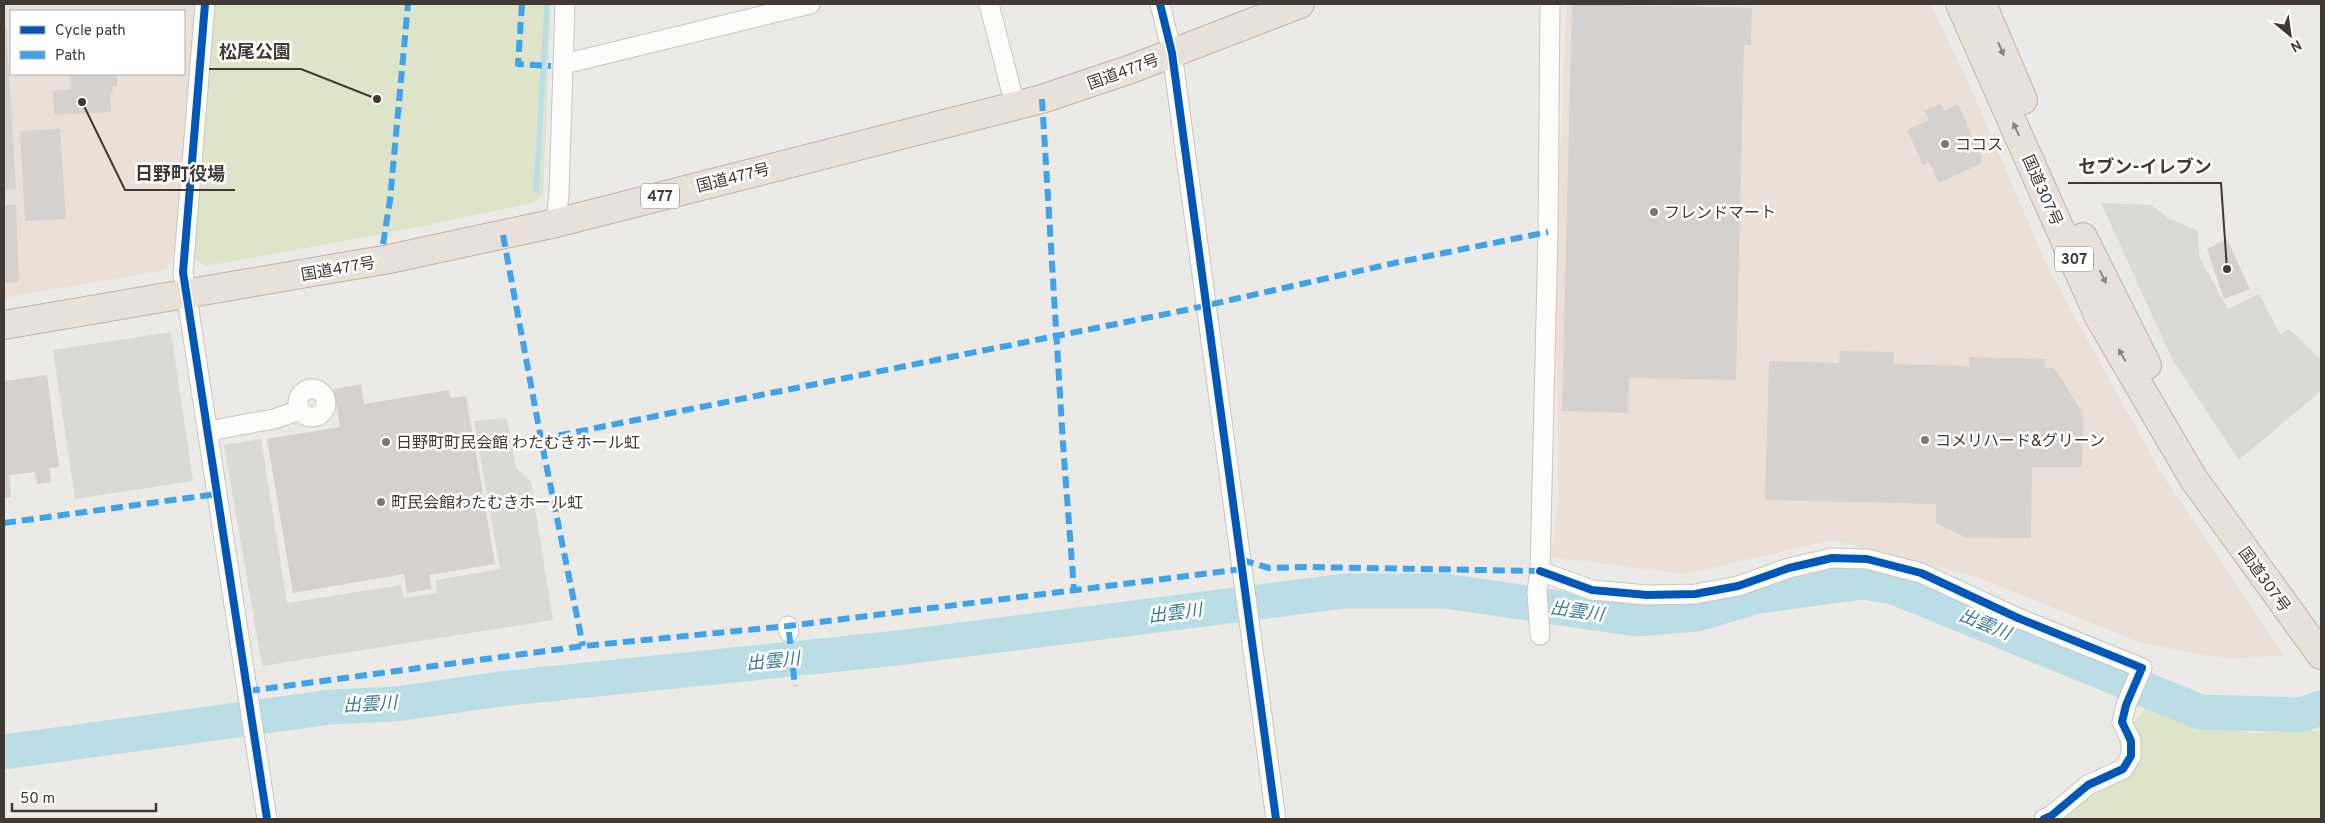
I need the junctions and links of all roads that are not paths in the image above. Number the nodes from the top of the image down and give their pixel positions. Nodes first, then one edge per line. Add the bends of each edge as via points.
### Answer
1 (205, 4) edge
2 (565, 4) edge
3 (810, 4) edge
4 (989, 4) edge
5 (1160, 4) edge
6 (1300, 4) edge
7 (1550, 4) edge
8 (1960, 4) edge
9 (1982, 4) edge
10 (1172, 53) junction
11 (564, 64) junction
12 (1015, 105) junction
13 (556, 223) junction
14 (184, 295) junction
15 (4, 325) edge
16 (300, 410) dead end
17 (208, 431) junction
18 (2210, 502) junction
19 (1540, 571) junction
20 (1540, 635) dead end
21 (2321, 655) edge
22 (267, 819) edge
23 (1276, 819) edge
24 (2044, 819) edge

1 - 14 street via 183,272
2 - 11 street
3 - 11 street
4 - 12 street
5 - 10 street
6 - 10 highway, 国道477号 / 477
7 - 19 street
18 -> 8 highway, 国道307号 / 307 via 2099,317
9 -> 18 highway, 国道307号 / 307 via 2075,220
10 - 12 highway, 国道477号 / 477 via 1042,99
10 - 23 street
11 - 13 street
12 - 13 highway, 国道477号 / 477
13 - 14 highway, 国道477号 / 477 via 389,259
14 - 15 highway, 国道477号 / 477
14 - 17 street
16 - 17 street via 274,419
17 - 22 street
18 - 21 highway, 国道307号 / 307
19 - 20 street via 1537,591
19 - 24 street via 1592,590 1647,595 1695,594 1738,586 1789,568 1832,558 1867,559 1921,573 2018,618 2142,668 2126,704 2122,722 2131,741 2131,756 2123,769 2088,785

